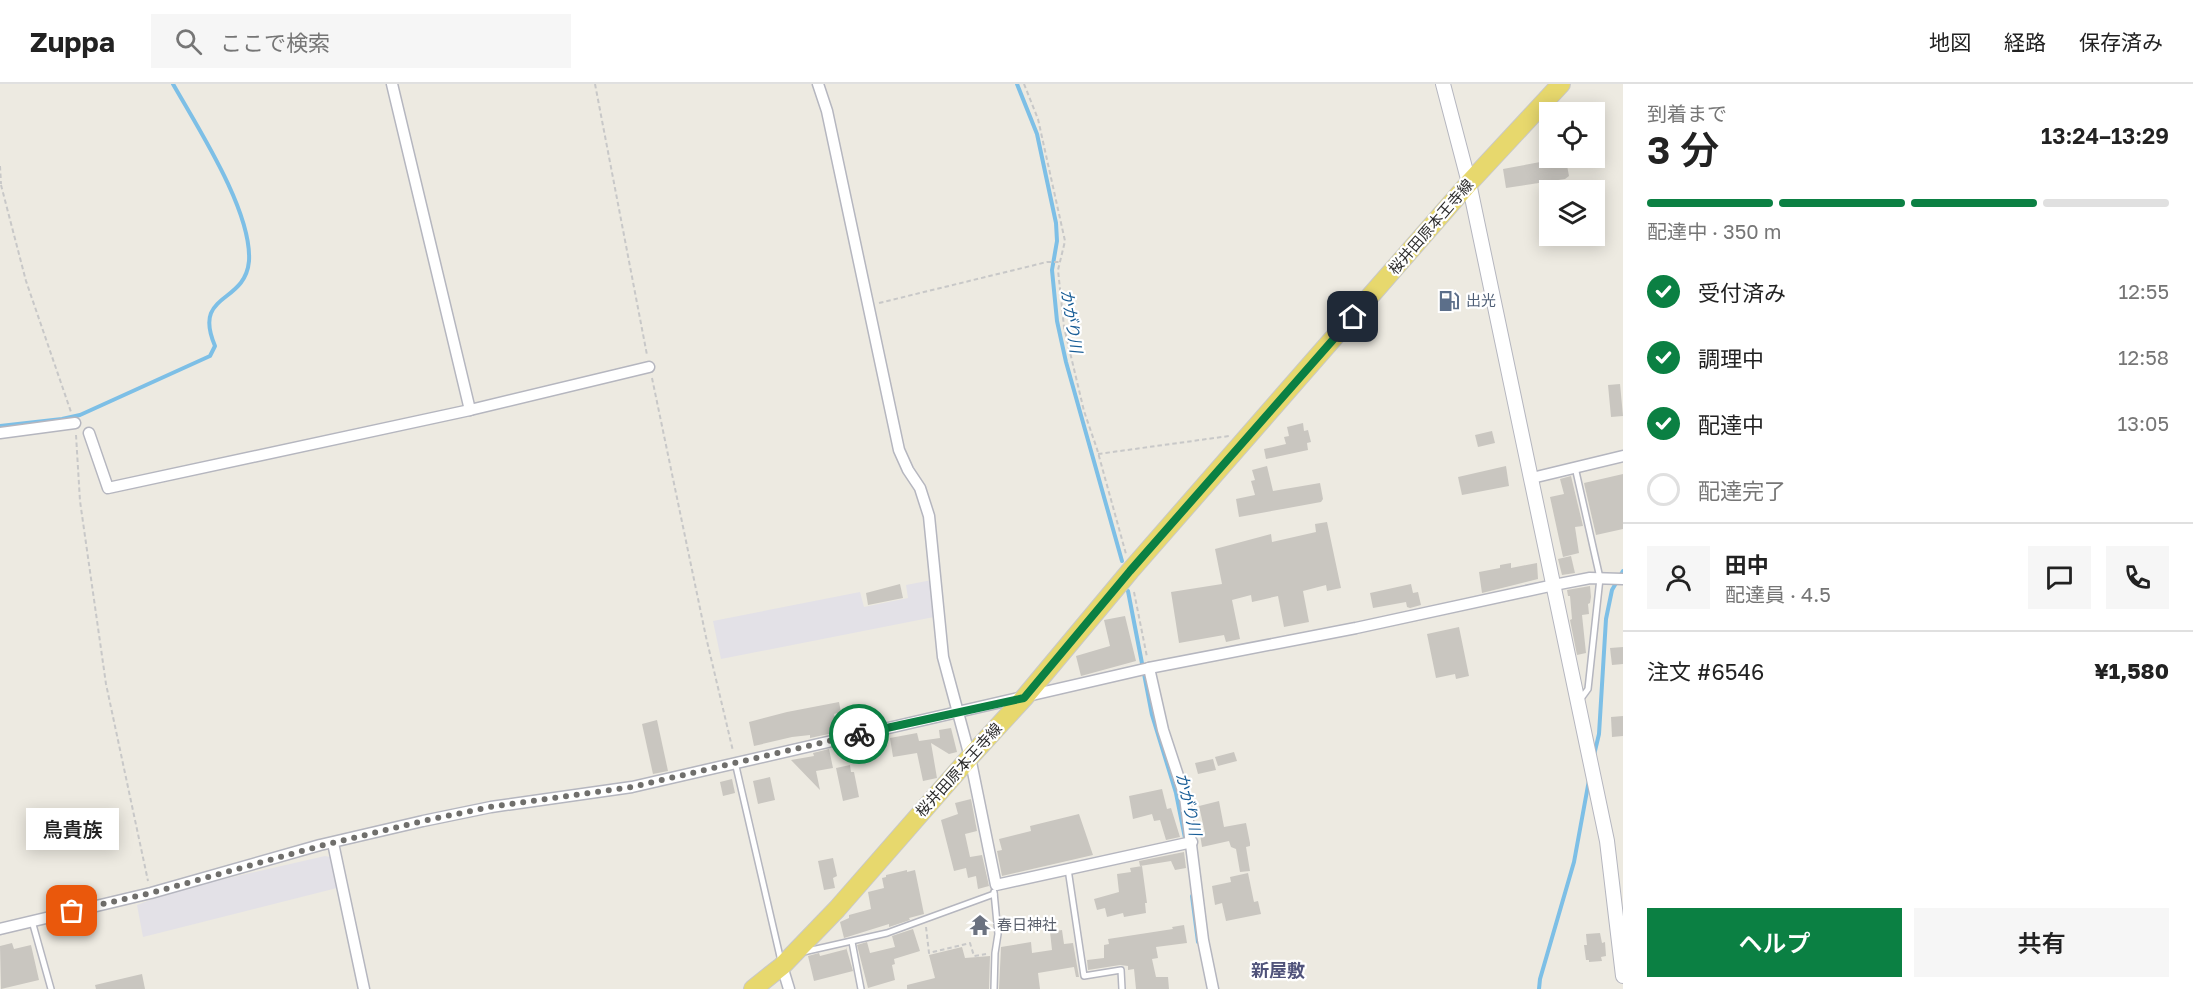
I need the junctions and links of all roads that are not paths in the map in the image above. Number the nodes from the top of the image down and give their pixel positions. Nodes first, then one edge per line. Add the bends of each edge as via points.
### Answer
1 (392, 84) edge
2 (818, 84) edge
3 (1443, 84) edge
4 (1561, 84) edge
5 (1469, 183) junction
6 (650, 367) road end
7 (470, 410) junction
8 (75, 423) road end
9 (0, 433) edge
10 (89, 433) dead end
11 (1623, 456) edge
12 (1575, 467) junction
13 (1532, 478) junction
14 (1600, 578) junction
15 (1623, 579) edge
16 (1554, 585) junction
17 (1149, 668) junction
18 (1024, 698) junction
19 (1578, 702) junction
20 (958, 712) junction
21 (969, 757) junction
22 (735, 762) junction
23 (1192, 842) junction
24 (333, 843) junction
25 (1068, 869) junction
26 (995, 889) junction
27 (32, 921) junction
28 (0, 929) edge
29 (852, 942) junction
30 (788, 960) junction
31 (1623, 976) edge
32 (51, 989) edge
33 (364, 989) edge
34 (753, 989) edge
35 (789, 989) edge
36 (861, 989) edge
37 (994, 989) edge
38 (1122, 989) edge
39 (1213, 989) edge

1 - 7 street
2 - 20 street via 899,450 921,488 929,516 943,657
3 - 5 street
4 - 5 main road, 桜井田原本王寺線
5 - 13 street
5 - 18 main road, 桜井田原本王寺線
6 - 7 street
7 - 10 street via 108,488
8 - 9 street
11 - 12 street
12 - 13 street
12 - 14 lane
13 - 16 street
14 - 15 street
14 - 16 street
14 - 19 lane via 1588,689
16 - 17 street
16 - 19 street
17 - 18 street
17 - 23 street via 1163,730 1185,797
18 - 20 street
18 - 21 main road, 桜井田原本王寺線
19 - 31 street via 1607,841
20 - 21 street
20 - 22 street
21 - 26 street
21 - 30 main road, 桜井田原本王寺線
22 - 24 street via 632,787 490,807
22 - 30 lane
23 - 25 street
23 - 39 street
24 - 27 street
24 - 33 street
25 - 26 street
25 - 38 lane via 1084,976 1121,970
26 - 29 lane via 925,920
26 - 37 lane via 998,934
27 - 28 street
27 - 32 lane
29 - 30 lane
29 - 36 lane
30 - 34 main road, 桜井田原本王寺線
30 - 35 street

